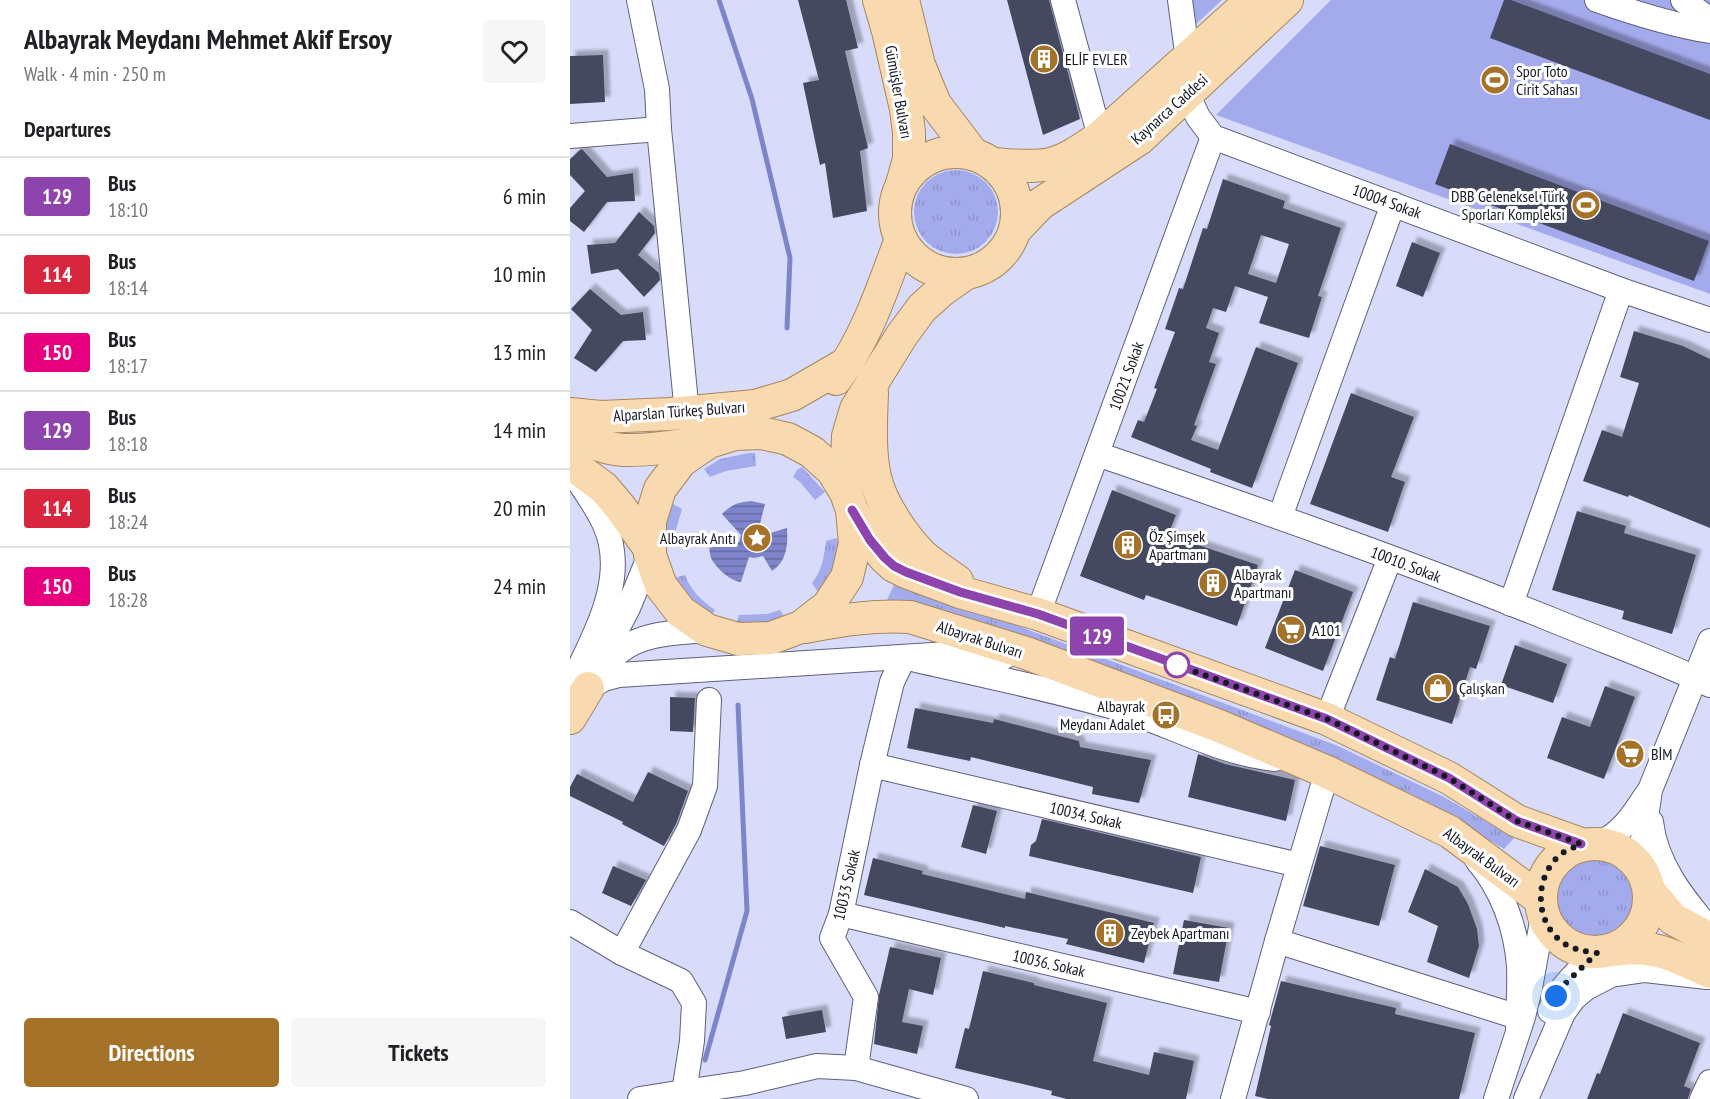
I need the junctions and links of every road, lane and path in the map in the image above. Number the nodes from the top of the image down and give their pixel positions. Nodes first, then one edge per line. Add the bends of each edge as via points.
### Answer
1 (639, 0) edge
2 (879, 0) edge
3 (903, 0) edge
4 (1063, 0) edge
5 (1180, 0) edge
6 (1252, 0) edge
7 (1287, 0) edge
8 (1597, 0) edge
9 (1683, 0) edge
10 (1710, 21) edge
11 (1710, 31) edge
12 (1188, 60) junction
13 (1187, 94) junction
14 (659, 129) junction
15 (570, 136) edge
16 (1100, 137) junction
17 (1212, 137) junction
18 (983, 159) junction
19 (902, 184) junction
20 (1394, 204) junction
21 (1016, 229) junction
22 (901, 239) junction
23 (965, 274) junction
24 (1621, 290) junction
25 (1710, 320) edge
26 (849, 362) junction
27 (872, 384) junction
28 (687, 413) junction
29 (570, 414) edge
30 (570, 433) edge
31 (762, 433) junction
32 (709, 442) junction
33 (1097, 454) junction
34 (570, 463) edge
35 (570, 468) edge
36 (849, 501) junction
37 (1280, 517) junction
38 (650, 552) junction
39 (1390, 558) junction
40 (977, 596) junction
41 (1511, 604) junction
42 (1038, 614) junction
43 (801, 627) junction
44 (707, 630) junction
45 (1710, 641) edge
46 (904, 657) junction
47 (1062, 667) junction
48 (1703, 682) edge
49 (576, 687) edge
50 (709, 700) dead end
51 (1152, 701) junction
52 (1111, 706) junction
53 (570, 718) edge
54 (1327, 719) junction
55 (1292, 757) junction
56 (872, 765) junction
57 (1327, 772) junction
58 (1650, 790) junction
59 (1450, 832) junction
60 (1591, 844) junction
61 (1299, 865) junction
62 (1644, 880) junction
63 (1542, 908) junction
64 (841, 914) junction
65 (570, 922) edge
66 (1710, 930) edge
67 (1710, 939) edge
68 (1277, 941) junction
69 (1605, 951) junction
70 (622, 953) junction
71 (1710, 972) edge
72 (1710, 977) edge
73 (1258, 1012) junction
74 (1518, 1025) junction
75 (856, 1068) junction
76 (1710, 1082) edge
77 (755, 1090) edge
78 (683, 1095) edge
79 (640, 1099) edge
80 (966, 1099) edge
81 (1233, 1099) edge
82 (1496, 1099) edge
83 (1520, 1099) edge
84 (1526, 1099) edge
85 (1702, 1099) edge

1 - 14 street via 657,89
2 - 19 main road, Gümüşler Bulvarı via 909,132 909,159
3 - 18 main road, Gümüşler Bulvarı via 919,65 935,104
4 - 16 street
5 - 12 street
6 - 12 main road, Kaynarca Caddesi
7 - 13 main road, Kaynarca Caddesi
8 - 11 street
9 - 10 street
12 - 16 main road, Kaynarca Caddesi
13 - 17 street
13 - 21 main road, Kaynarca Caddesi via 1139,139 1040,204
14 - 15 street
14 - 28 street
16 - 18 main road, Kaynarca Caddesi via 1051,164 1022,166
17 - 20 street, 10004 Sokak
17 - 33 street, 10021 Sokak
18 - 19 main road, Kaynarca Caddesi via 952,151 932,156 915,167
18 - 21 main road via 1004,173 1014,190
19 - 22 main road, Kaynarca Caddesi via 896,204
20 - 24 street, 10004 Sokak
20 - 37 street
21 - 23 main road, Kaynarca Caddesi via 995,262
22 - 23 main road, Kaynarca Caddesi via 917,261 935,271
22 - 26 main road via 874,312
23 - 27 main road, Kaynarca Caddesi via 922,308
24 - 25 street, 10004 Sokak
24 - 41 street
26 - 28 main road, Alparslan Türkeş Bulvarı via 792,395 755,406
26 - 31 main road via 808,410
27 - 36 main road, Kaynarca Caddesi via 856,410 848,436
27 - 40 main road via 874,477 886,506 925,557
28 - 29 main road, Alparslan Türkeş Bulvarı via 602,417
30 - 32 main road, Alparslan Türkeş Bulvarı via 623,450
31 - 32 main road via 735,434
31 - 36 main road via 788,439 812,452 832,470
32 - 38 main road via 681,461 660,489 650,521
33 - 37 street, 10010. Sokak
33 - 42 street, 10021 Sokak
34 - 38 main road via 604,488
35 - 49 street via 606,527 612,566 609,600
36 - 40 main road via 870,540 894,566
36 - 43 main road via 855,544 847,577 828,606
37 - 39 street, 10010. Sokak
38 - 44 main road via 661,586 681,612
38 - 49 street via 617,629
39 - 41 street, 10010. Sokak
39 - 54 street
40 - 42 main road
41 - 48 street, 10010. Sokak
42 - 54 main road
43 - 44 main road via 771,638 738,639
43 - 47 main road, Albayrak Bulvarı via 859,617 910,617
44 - 49 street via 638,641 619,651
45 - 48 street
46 - 47 street via 971,653
46 - 49 street via 619,675
46 - 52 street, Albayrak Bulvarı
46 - 56 street, 10033 Sokak via 892,682
47 - 51 main road, Albayrak Bulvarı
48 - 58 street
49 - 53 main road
50 - 70 street via 705,786 689,830
51 - 52 street, Albayrak Bulvarı
51 - 55 main road, Albayrak Bulvarı
52 - 55 street, Albayrak Bulvarı via 1242,753 1279,759
54 - 60 main road via 1449,778 1517,821
55 - 57 main road, Albayrak Bulvarı
56 - 61 street, 10034. Sokak
56 - 64 street, 10033 Sokak
57 - 59 main road, Albayrak Bulvarı
57 - 61 street
58 - 60 street via 1627,823 1610,838
58 - 62 street
58 - 66 street via 1652,830 1659,856 1677,888
59 - 63 main road, Albayrak Bulvarı
59 - 74 street via 1485,869 1506,908 1519,966
60 - 62 main road via 1618,848 1634,859
60 - 63 main road via 1564,852 1551,865 1542,882
61 - 68 street
62 - 67 main road via 1673,919
62 - 69 main road via 1648,911 1641,928 1629,941
63 - 69 main road via 1551,931 1564,943 1580,951
63 - 74 street via 1530,988
64 - 73 street, 10036. Sokak
64 - 75 street, 10033 Sokak via 832,938 866,997
65 - 70 street
68 - 73 street
68 - 74 street
69 - 71 main road via 1627,947 1653,949
69 - 83 street via 1556,996
70 - 78 street via 681,981 694,1003
72 - 84 street via 1645,970 1611,975 1586,988 1563,1013
73 - 81 street
74 - 82 street
75 - 77 street via 817,1066
75 - 80 street
76 - 85 street
77 - 78 street
78 - 79 street

